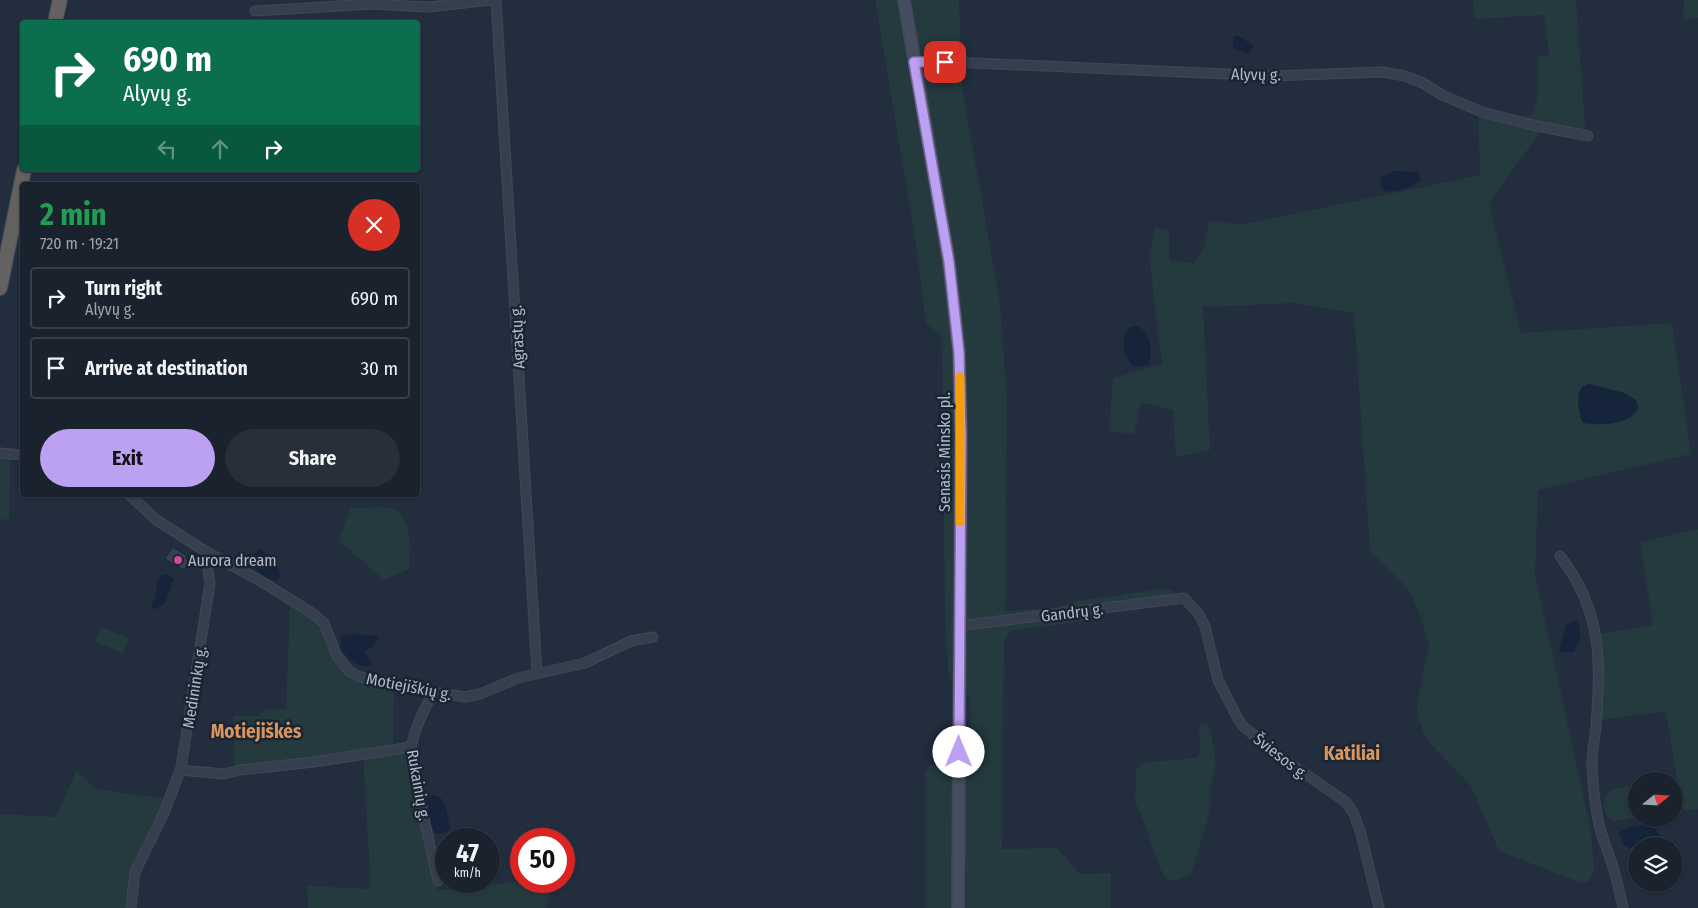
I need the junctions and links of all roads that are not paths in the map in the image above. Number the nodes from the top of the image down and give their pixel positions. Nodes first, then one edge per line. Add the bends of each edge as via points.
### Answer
1 (60, 0) edge
2 (492, 0) edge
3 (496, 0) edge
4 (904, 0) edge
5 (255, 11) dead end
6 (55, 20) edge
7 (914, 62) junction
8 (1588, 136) dead end
9 (20, 190) edge
10 (0, 288) edge
11 (0, 453) edge
12 (20, 455) edge
13 (132, 497) edge
14 (205, 551) junction
15 (1560, 556) dead end
16 (1184, 598) joint
17 (959, 626) junction
18 (653, 637) dead end
19 (537, 673) junction
20 (433, 692) junction
21 (410, 748) junction
22 (180, 770) junction
23 (435, 867) edge
24 (131, 908) edge
25 (958, 908) edge
26 (1379, 908) edge
27 (1622, 908) edge

1 - 6 highway
2 - 5 street via 428,7 373,4
3 - 19 street, Agrastų g.
4 - 7 main road, Senasis Minsko pl.
7 - 8 street, Alyvų g. via 1272,76 1382,72 1423,83 1482,112 1532,126
7 - 17 main road, Senasis Minsko pl. via 948,253 957,330 961,426
9 - 10 highway
11 - 12 street
13 - 14 street via 155,519
14 - 20 street, Motiejiškių g. via 259,580 324,623 337,656 349,671 360,677
14 - 22 street, Medininkų g. via 210,583
15 - 27 street via 1584,595 1599,654 1593,782 1599,825 1614,869
16 - 17 street, Gandrų g.
16 - 26 street, Šviesos g. via 1205,626 1218,680 1243,726 1279,756 1346,802 1354,814
17 - 25 main road, Senasis Minsko pl.
18 - 19 street, Motiejiškių g. via 631,641 585,663
19 - 20 street, Motiejiškių g. via 465,697
20 - 21 street, Rukainių g.
21 - 22 street via 224,774
21 - 23 street, Rukainių g.
22 - 24 street, Medininkų g. via 164,813 135,872

